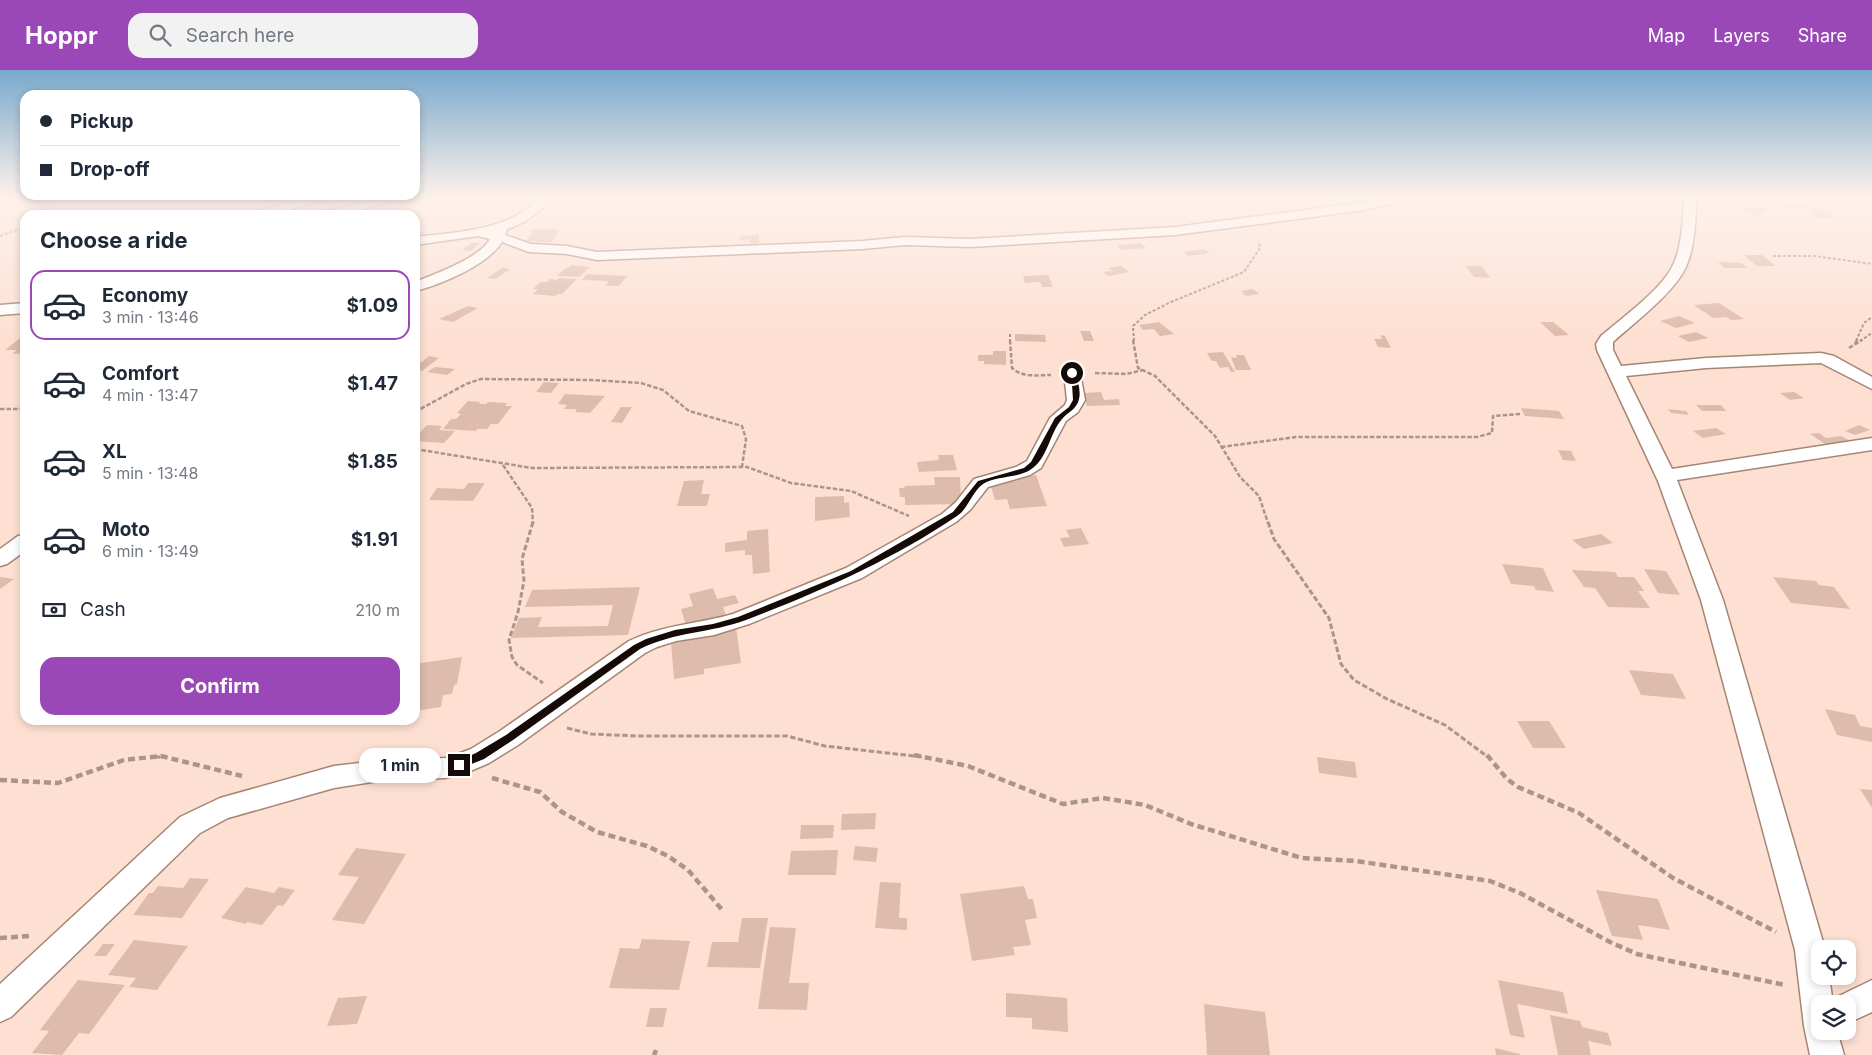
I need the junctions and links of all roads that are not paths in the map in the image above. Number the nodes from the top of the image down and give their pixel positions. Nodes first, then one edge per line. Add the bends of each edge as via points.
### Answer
1 (494, 244) edge
2 (523, 244) edge
3 (873, 244) edge
4 (1684, 244) edge
5 (420, 284) edge
6 (20, 308) edge
7 (0, 310) edge
8 (1614, 372) junction
9 (1072, 373) dead end
10 (1872, 384) edge
11 (1872, 444) edge
12 (1665, 476) junction
13 (20, 545) edge
14 (0, 559) edge
15 (1816, 995) edge
16 (1872, 995) edge
17 (1856, 1004) edge
18 (0, 1006) edge
19 (1823, 1040) edge
20 (1827, 1055) edge

1 - 5 street via 449,273
2 - 3 street via 530,248 605,256
4 - 8 street via 1678,269 1668,282 1604,344
6 - 7 street
8 - 10 street via 1821,358
8 - 12 street
9 - 18 street via 1076,400 1072,408 1059,418 1034,464 1023,471 981,482 956,514 934,527 854,573 741,619 675,633 637,647 533,721 480,756 459,765 361,772 220,809 190,826
11 - 12 street
12 - 15 street via 1712,600 1810,950
13 - 14 street
16 - 17 street
19 - 20 street

